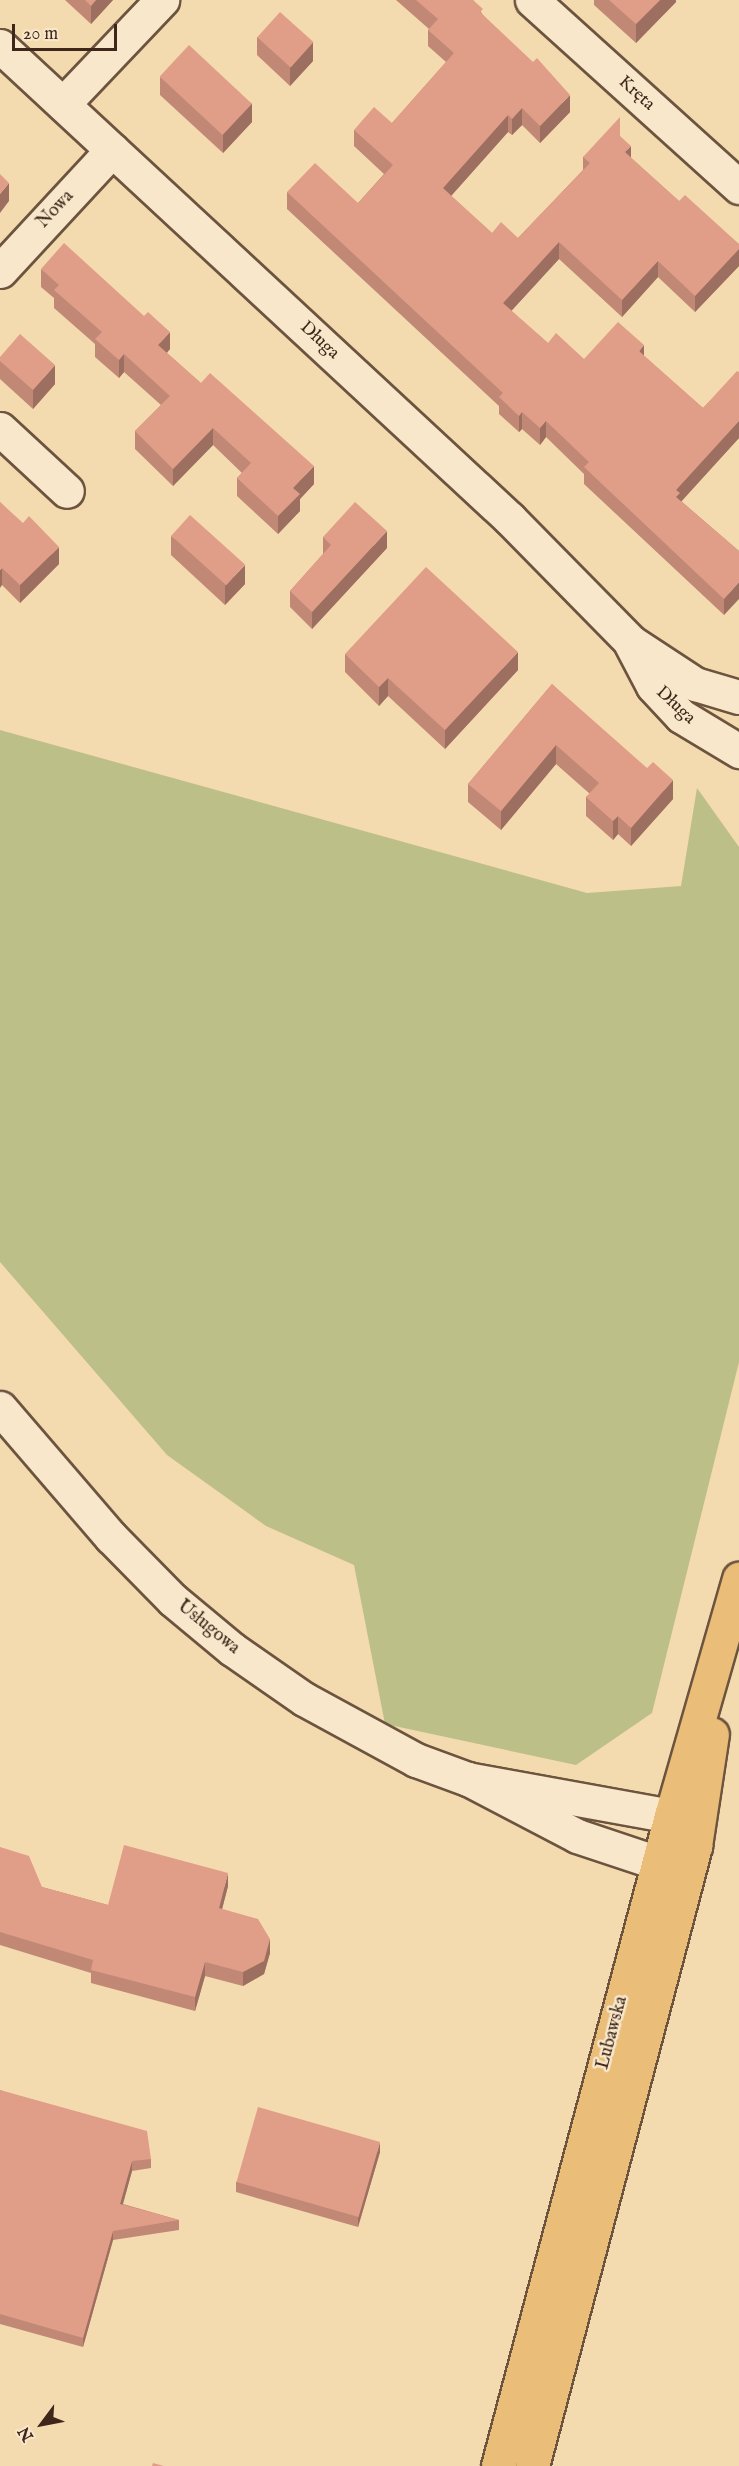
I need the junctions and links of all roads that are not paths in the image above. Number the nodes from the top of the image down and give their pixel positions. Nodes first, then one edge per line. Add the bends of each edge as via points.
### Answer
1 (162, 0) edge
2 (532, 0) edge
3 (0, 46) edge
4 (63, 104) junction
5 (112, 150) junction
6 (739, 187) edge
7 (0, 271) edge
8 (0, 429) edge
9 (67, 491) dead end
10 (631, 642) junction
11 (739, 697) edge
12 (739, 751) edge
13 (0, 1408) edge
14 (736, 1591) edge
15 (468, 1779) junction
16 (671, 1816) junction
17 (695, 1846) junction
18 (658, 1863) junction
19 (498, 2466) edge
20 (532, 2466) edge

1 - 4 street
2 - 6 street, Kręta
3 - 4 street, Długa
4 - 5 street, Długa
5 - 7 street, Nowa
5 - 10 street, Długa via 510,519
8 - 9 street
10 - 11 street, Długa via 696,684
10 - 12 street, Długa via 653,686 681,716
13 - 15 street, Usługowa via 119,1545 173,1600 232,1649 304,1699 351,1725 416,1760
14 - 16 main road, Lubawska
14 - 17 main road, Lubawska
15 - 16 street, Usługowa
15 - 18 street, Usługowa via 577,1836
16 - 17 street
16 - 18 main road, Lubawska
17 - 18 street
17 - 20 main road, Lubawska
18 - 19 main road, Lubawska

